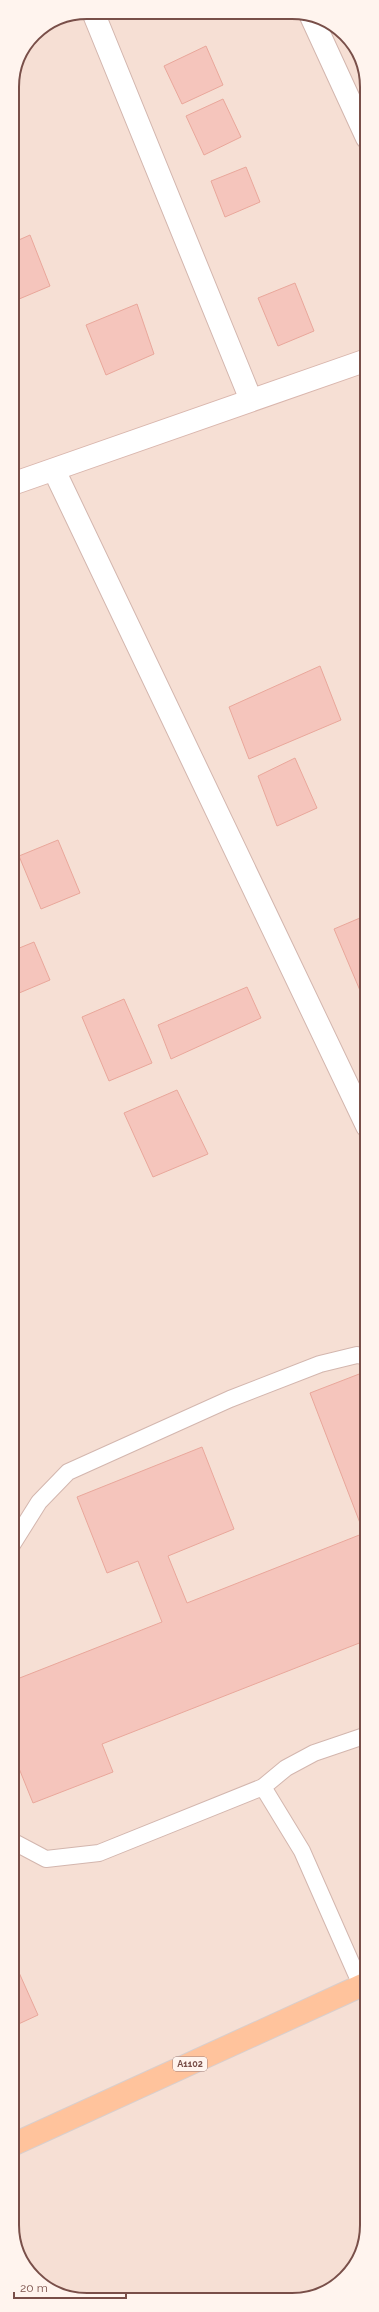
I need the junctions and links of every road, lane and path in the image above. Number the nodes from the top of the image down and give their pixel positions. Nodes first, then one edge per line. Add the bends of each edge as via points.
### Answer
1 (96, 19) edge
2 (314, 23) edge
3 (360, 123) edge
4 (360, 362) edge
5 (251, 400) junction
6 (54, 470) junction
7 (19, 482) edge
8 (360, 1111) edge
9 (360, 1356) edge
10 (19, 1534) edge
11 (360, 1737) edge
12 (263, 1787) junction
13 (19, 1845) edge
14 (360, 1975) edge
15 (360, 1986) edge
16 (19, 2142) edge

1 - 5 street
2 - 3 street
4 - 5 street
5 - 6 street
6 - 7 street
6 - 8 street
9 - 10 lane via 313,1366 230,1399 68,1472 39,1502
11 - 12 lane via 314,1753 286,1768
12 - 13 lane via 99,1854 46,1859
12 - 14 lane via 302,1852
15 - 16 main road, A1102

